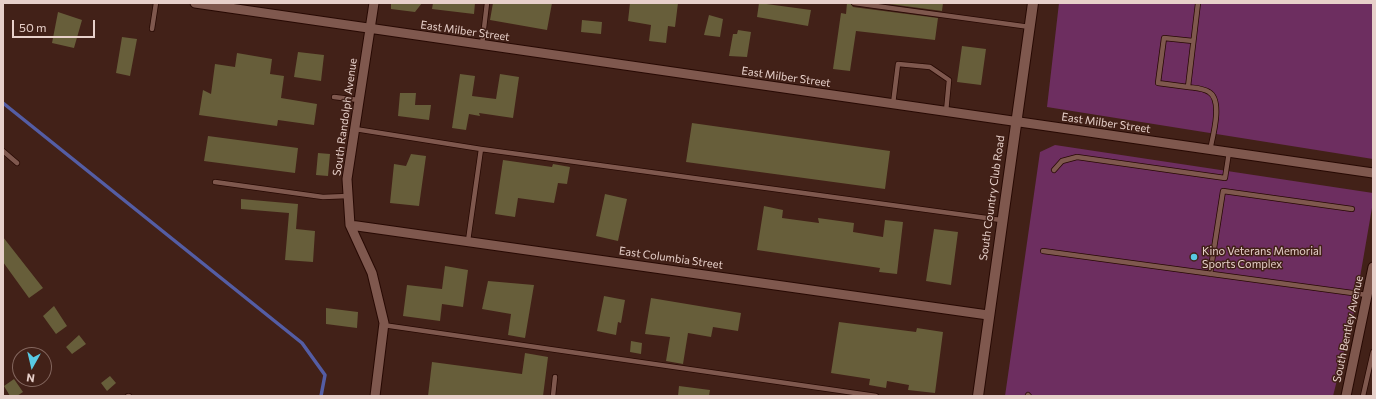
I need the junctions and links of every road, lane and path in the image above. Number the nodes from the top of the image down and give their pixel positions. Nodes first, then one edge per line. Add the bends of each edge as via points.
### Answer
1 (156, 3) edge
2 (195, 3) edge
3 (374, 3) edge
4 (487, 3) edge
5 (854, 3) edge
6 (1033, 3) edge
7 (1198, 3) edge
8 (1030, 27) junction
9 (152, 29) dead end
10 (370, 29) junction
11 (1193, 41) junction
12 (482, 45) junction
13 (1188, 87) junction
14 (334, 97) dead end
15 (359, 100) junction
16 (893, 104) junction
17 (946, 112) junction
18 (1015, 122) junction
19 (355, 129) junction
20 (481, 148) junction
21 (1210, 150) junction
22 (3, 151) edge
23 (1229, 152) junction
24 (17, 162) dead end
25 (1054, 170) dead end
26 (1373, 173) edge
27 (215, 182) dead end
28 (348, 196) junction
29 (1352, 209) dead end
30 (1001, 220) junction
31 (350, 225) junction
32 (468, 241) junction
33 (1043, 251) dead end
34 (1373, 267) edge
35 (1210, 274) junction
36 (1367, 295) junction
37 (988, 315) junction
38 (383, 325) junction
39 (1373, 352) edge
40 (555, 377) dead end
41 (375, 396) edge
42 (553, 396) edge
43 (876, 396) edge
44 (978, 396) edge
45 (1346, 396) edge
46 (1363, 396) edge

1 - 9 lane
2 - 10 street, East Milber Street
3 - 10 street, South Randolph Avenue
4 - 12 lane
5 - 8 lane
6 - 8 street, South Country Club Road
7 - 11 lane
8 - 18 street, South Country Club Road
10 - 12 street, East Milber Street
10 - 15 street, South Randolph Avenue
11 - 13 lane
11 - 13 lane via 1164,38 1158,83
12 - 16 street, East Milber Street
13 - 21 lane via 1206,90 1215,97 1217,106
14 - 15 lane
15 - 19 street, South Randolph Avenue
16 - 17 street, East Milber Street
16 - 17 lane via 898,64 930,68 949,80
17 - 18 street, East Milber Street
18 - 21 street, East Milber Street
18 - 30 street, South Country Club Road
19 - 20 lane
19 - 28 street, South Randolph Avenue via 347,179
20 - 30 lane
20 - 32 lane
21 - 23 street, East Milber Street
22 - 24 lane
23 - 25 lane via 1225,178 1077,157 1062,161
23 - 26 street, East Milber Street
27 - 28 lane via 323,197
28 - 31 street, South Randolph Avenue
29 - 35 lane via 1223,190
30 - 37 street, South Country Club Road
31 - 32 street, East Columbia Street
31 - 38 street, South Randolph Avenue via 372,273
32 - 37 street, East Columbia Street
33 - 35 lane
34 - 36 street, South Bentley Avenue
35 - 36 lane
36 - 45 street, South Bentley Avenue
37 - 44 street, South Country Club Road
38 - 41 street, South Randolph Avenue
38 - 43 lane
39 - 46 lane
40 - 42 lane

